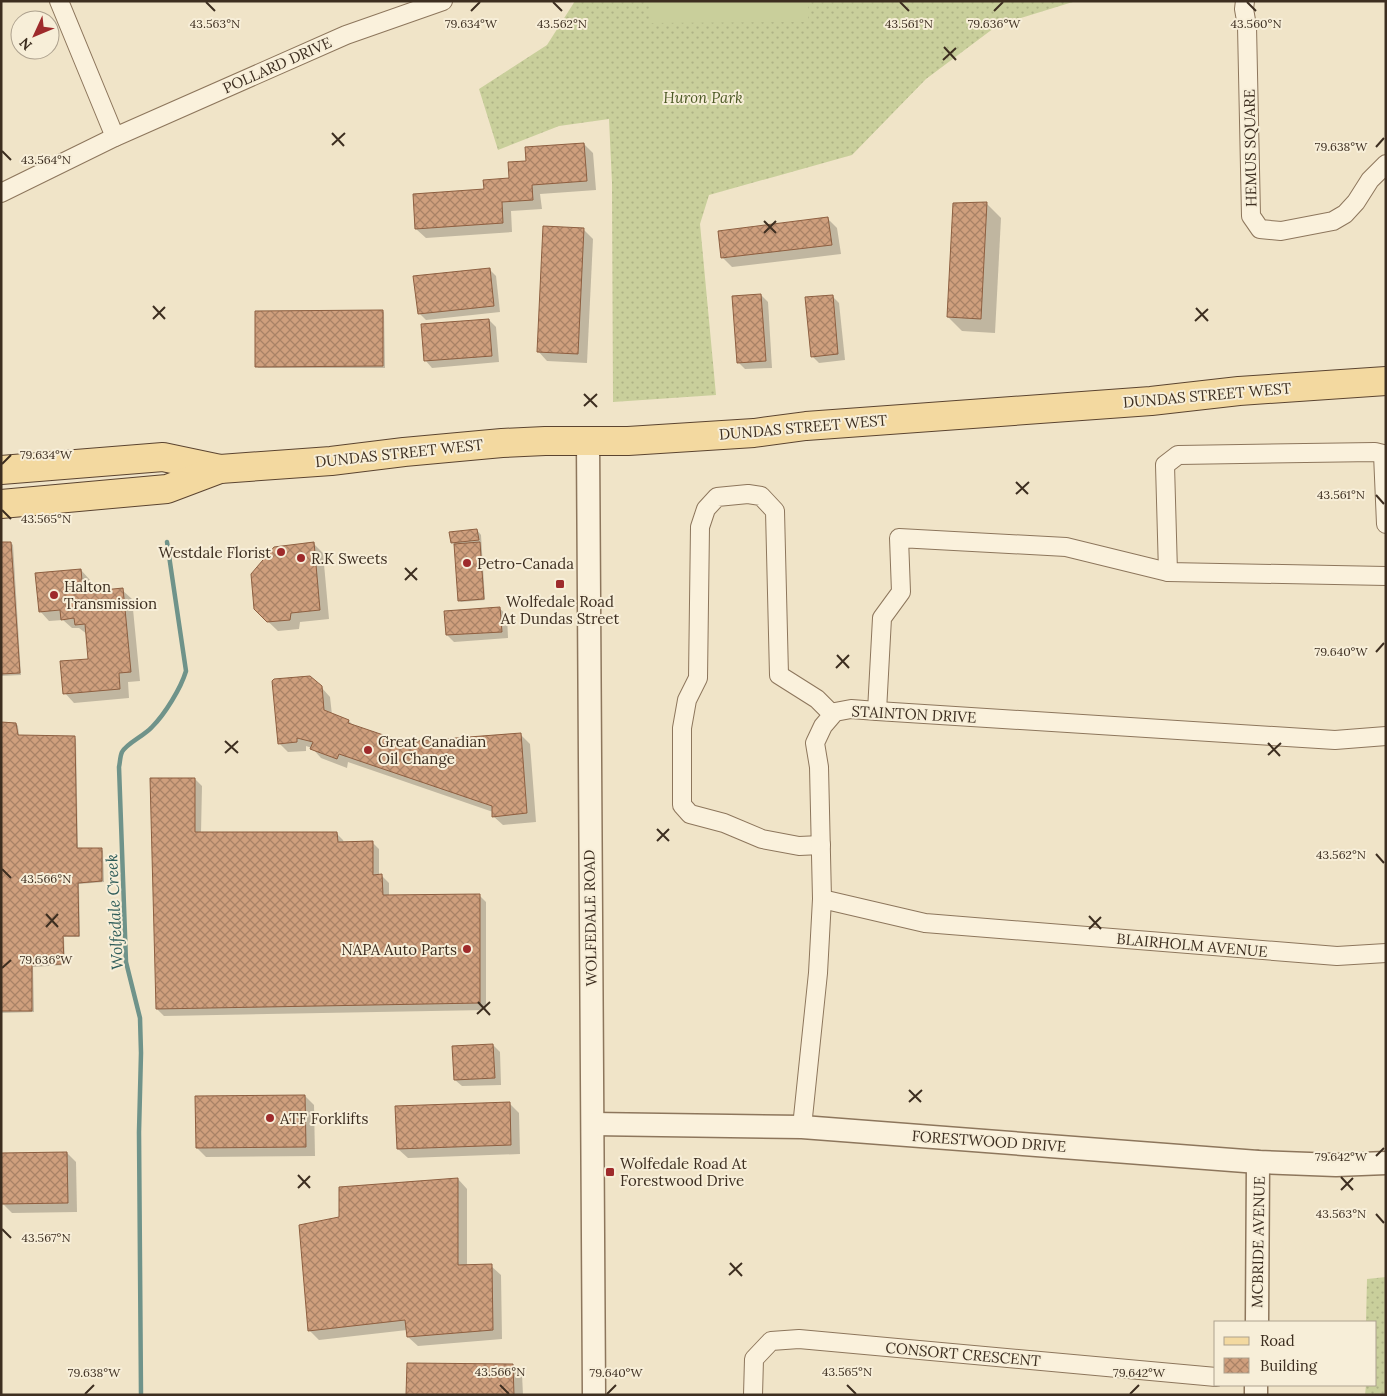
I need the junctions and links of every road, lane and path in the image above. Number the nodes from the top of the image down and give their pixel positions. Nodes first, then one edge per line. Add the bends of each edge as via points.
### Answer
1 (59, 1) edge
2 (443, 1) edge
3 (1245, 1) edge
4 (115, 137) junction
5 (1386, 164) edge
6 (1, 194) edge
7 (1386, 381) edge
8 (588, 441) junction
9 (220, 469) junction
10 (1, 470) edge
11 (1, 504) edge
12 (1386, 524) edge
13 (1168, 572) junction
14 (1386, 576) edge
15 (877, 710) junction
16 (832, 714) junction
17 (1386, 736) edge
18 (821, 845) junction
19 (822, 899) junction
20 (1386, 953) edge
21 (593, 1124) junction
22 (802, 1127) junction
23 (1258, 1162) junction
24 (1386, 1163) edge
25 (1257, 1321) edge
26 (1214, 1377) edge
27 (594, 1395) edge
28 (753, 1395) edge

1 - 4 street
2 - 4 street, POLLARD DRIVE via 346,35
3 - 5 street, HEMUS SQUARE via 1251,216 1260,229 1280,231 1333,221 1345,214
4 - 6 street, POLLARD DRIVE
7 - 8 main road, DUNDAS STREET WEST via 806,426 754,433 628,442
8 - 9 main road, DUNDAS STREET WEST via 545,440
8 - 21 street, WOLFEDALE ROAD
9 - 10 main road, DUNDAS STREET WEST via 164,457
9 - 11 main road, DUNDAS STREET WEST via 167,489
12 - 13 street via 1383,454 1178,455 1166,465
13 - 14 street
13 - 15 street via 1066,547 899,538 901,592 882,618
15 - 16 street, STAINTON DRIVE via 851,709
15 - 17 street, STAINTON DRIVE via 1335,740
16 - 18 street, STAINTON DRIVE via 815,743 819,767
16 - 18 street via 818,699 779,675 775,511 761,496 717,497 706,509 700,527 698,678 687,700 682,728 682,805 690,814 724,823 762,839 799,846
18 - 19 street, STAINTON DRIVE
19 - 20 street, BLAIRHOLM AVENUE via 925,923 1337,956
19 - 22 street, STAINTON DRIVE
21 - 22 street, FORESTWOOD DRIVE
21 - 27 street, WOLFEDALE ROAD
22 - 23 street, FORESTWOOD DRIVE
23 - 24 street, FORESTWOOD DRIVE
23 - 25 street, MCBRIDE AVENUE
26 - 28 street, CONSORT CRESCENT via 799,1339 771,1341 754,1360

